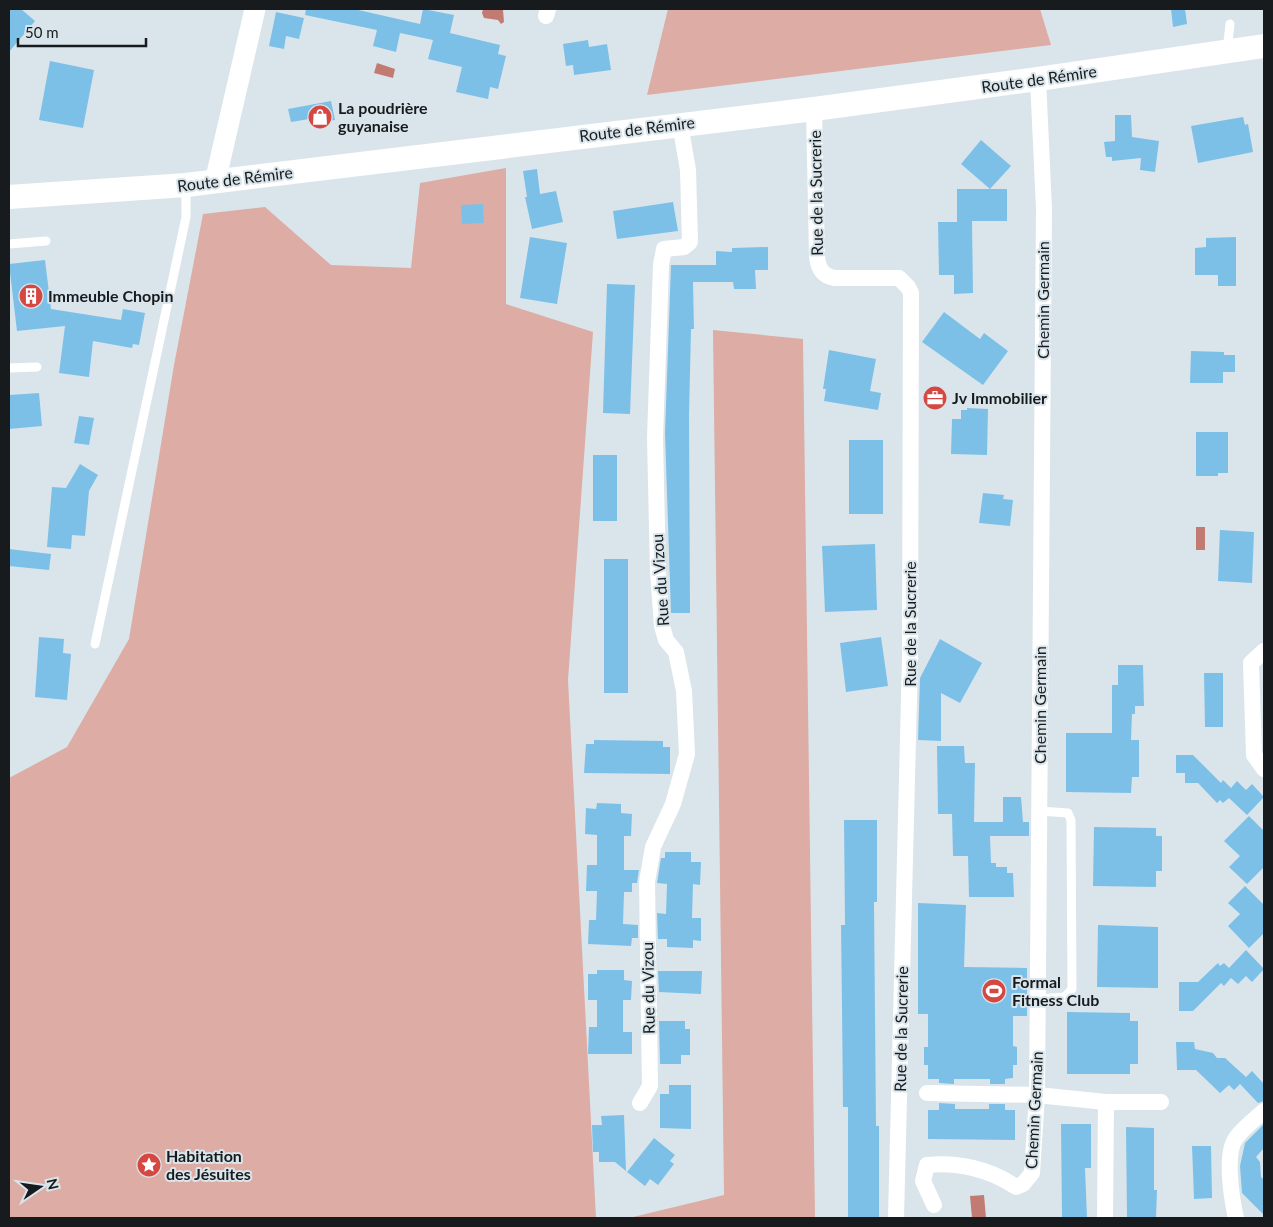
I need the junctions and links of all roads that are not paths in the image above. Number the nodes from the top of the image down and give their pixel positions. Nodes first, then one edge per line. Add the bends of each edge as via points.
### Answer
1 (255, 9) edge
2 (1230, 24) dead end
3 (1264, 46) edge
4 (1226, 52) junction
5 (1038, 80) junction
6 (814, 108) junction
7 (680, 124) junction
8 (215, 182) junction
9 (186, 186) junction
10 (9, 197) edge
11 (46, 241) dead end
12 (9, 244) edge
13 (36, 367) dead end
14 (9, 368) edge
15 (95, 644) dead end
16 (1264, 651) edge
17 (1264, 769) edge
18 (1039, 811) junction
19 (1038, 999) junction
20 (927, 1093) dead end
21 (1037, 1095) junction
22 (1106, 1102) junction
23 (1161, 1102) dead end
24 (640, 1103) dead end
25 (1264, 1111) edge
26 (934, 1205) dead end
27 (896, 1218) edge
28 (1104, 1218) edge
29 (1236, 1218) edge

1 - 8 street
2 - 4 lane
3 - 4 main road, Route de Rémire
4 - 5 main road, Route de Rémire
5 - 6 main road, Route de Rémire
5 - 18 street, Chemin Germain via 1044,209
6 - 7 main road, Route de Rémire
6 - 27 street, Rue de la Sucrerie via 820,271 835,278 899,278 911,294 910,658
7 - 8 main road, Route de Rémire
7 - 24 street, Rue du Vizou via 688,170 690,242 684,247 664,249 661,265 655,438 662,626 666,640 676,652 684,691 687,754 673,804 653,847 647,882 650,1086
8 - 9 main road, Route de Rémire
9 - 10 main road, Route de Rémire
9 - 15 lane via 186,217
11 - 12 lane
13 - 14 lane
16 - 17 street via 1251,663 1254,755
18 - 19 street, Chemin Germain
18 - 19 lane via 1068,813 1072,820 1072,989 1065,997
19 - 21 street, Chemin Germain
20 - 21 street
21 - 22 street
21 - 26 street, Chemin Germain via 1032,1173 1023,1184 1016,1186 1003,1178 950,1163 927,1165 923,1181
22 - 23 street
22 - 28 street
25 - 29 street via 1236,1138 1232,1147 1231,1195

